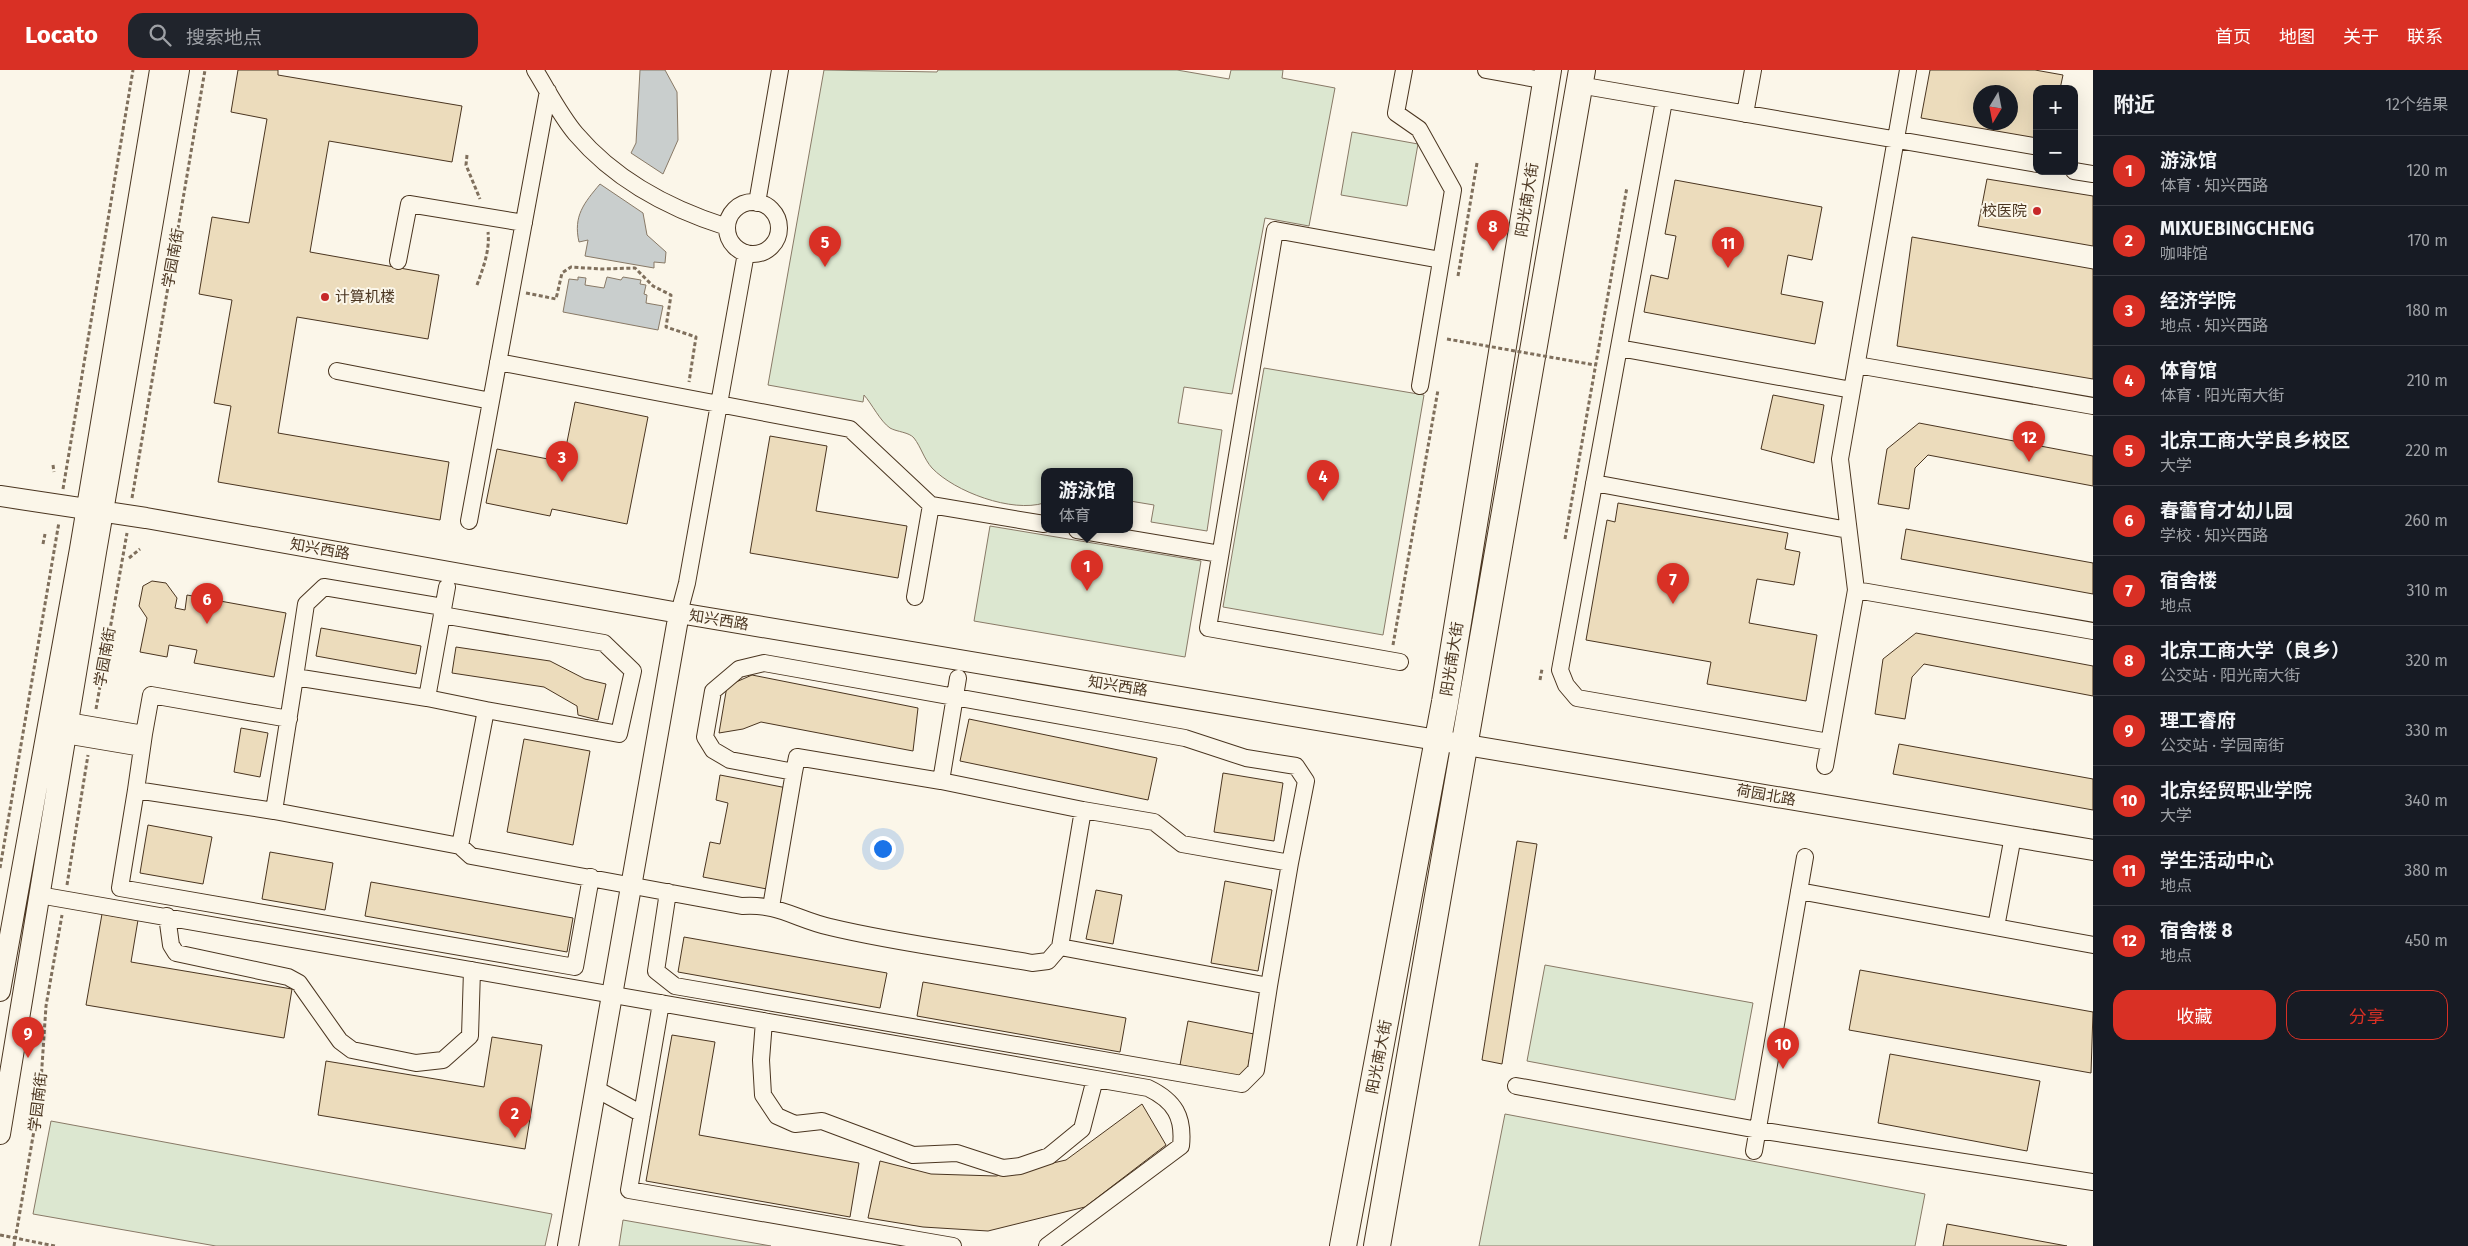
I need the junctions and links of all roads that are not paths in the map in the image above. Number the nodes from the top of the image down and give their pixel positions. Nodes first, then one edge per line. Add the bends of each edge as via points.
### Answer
1 (160, 70) edge
2 (179, 70) edge
3 (535, 70) edge
4 (780, 70) edge
5 (1404, 70) edge
6 (1486, 70) edge
7 (1753, 70) edge
8 (1908, 70) edge
9 (1547, 75) edge
10 (1581, 78) edge
11 (548, 91) junction
12 (1664, 100) junction
13 (1745, 114) junction
14 (1897, 141) junction
15 (2033, 163) edge
16 (2078, 172) edge
17 (2093, 174) edge
18 (757, 203) junction
19 (524, 223) junction
20 (727, 227) junction
21 (746, 253) junction
22 (1441, 260) junction
23 (398, 261) dead end
24 (1619, 348) junction
25 (498, 362) junction
26 (1857, 365) junction
27 (337, 371) dead end
28 (1420, 386) dead end
29 (1852, 390) junction
30 (491, 401) junction
31 (719, 404) junction
32 (2093, 406) edge
33 (1594, 483) junction
34 (0, 496) edge
35 (931, 505) junction
36 (95, 510) junction
37 (469, 521) dead end
38 (1041, 523) edge
39 (1848, 530) junction
40 (1095, 533) edge
41 (1220, 554) junction
42 (447, 587) dead end
43 (1856, 590) junction
44 (914, 598) dead end
45 (442, 611) junction
46 (679, 613) junction
47 (2093, 631) edge
48 (1395, 661) road end
49 (295, 677) junction
50 (958, 678) dead end
51 (955, 697) junction
52 (427, 698) junction
53 (486, 710) junction
54 (289, 719) junction
55 (66, 728) junction
56 (1439, 740) junction
57 (143, 741) junction
58 (1829, 742) junction
59 (1465, 744) junction
60 (1825, 766) dead end
61 (794, 772) junction
62 (941, 782) junction
63 (136, 790) junction
64 (1083, 810) junction
65 (274, 811) junction
66 (2013, 836) junction
67 (460, 846) junction
68 (2093, 850) edge
69 (1805, 857) dead end
70 (1290, 863) junction
71 (591, 877) junction
72 (633, 886) junction
73 (1799, 891) junction
74 (668, 892) junction
75 (39, 895) junction
76 (771, 907) junction
77 (167, 916) junction
78 (1996, 927) junction
79 (2093, 945) edge
80 (1060, 947) junction
81 (472, 970) junction
82 (1269, 986) junction
83 (0, 991) edge
84 (613, 995) junction
85 (660, 1003) junction
86 (764, 1021) junction
87 (1095, 1079) junction
88 (1516, 1086) dead end
89 (596, 1089) junction
90 (642, 1114) junction
91 (1758, 1130) junction
92 (0, 1134) edge
93 (1754, 1151) dead end
94 (2093, 1182) edge
95 (568, 1246) edge
96 (953, 1246) edge
97 (1047, 1246) edge
98 (1343, 1246) edge
99 (1377, 1246) edge

1 - 36 street, 学园南街
2 - 36 street, 学园南街
3 - 11 street
4 - 18 street
5 - 22 street via 1396,113 1419,129 1453,190
6 - 9 street
7 - 13 street
8 - 14 street
9 - 56 main road, 阳光南大街
10 - 12 street
10 - 59 main road, 阳光南大街
11 - 19 street
11 - 20 street via 576,134 610,167 680,210
12 - 13 street
12 - 24 street
13 - 14 street
14 - 15 street
14 - 26 street
16 - 17 street
18 - 20 street via 740,206
18 - 21 street via 772,210 779,225 779,234 770,248 754,254
19 - 23 street via 410,204
19 - 25 street
20 - 21 street via 732,243
21 - 31 street
22 - 28 street
22 - 41 street via 1275,230
24 - 29 street
24 - 33 street
25 - 30 street
25 - 31 street
26 - 29 street
26 - 32 street
27 - 30 street
29 - 39 street via 1840,459
30 - 37 street
31 - 35 street via 850,429
31 - 46 street
33 - 39 street
33 - 58 street via 1560,670 1566,685 1577,698
34 - 36 street, 知兴西路
35 - 38 street
35 - 44 street
36 - 46 street, 知兴西路
36 - 55 street, 学园南街
36 - 83 street, 学园南街
39 - 43 street
40 - 41 street
41 - 48 street via 1208,628
42 - 45 street
43 - 47 street
43 - 58 street
45 - 49 street via 324,587 306,604
45 - 52 street
45 - 53 street via 604,643 633,671 619,734
46 - 56 street, 知兴西路
46 - 72 street
49 - 52 street
49 - 54 street
50 - 51 street
51 - 61 street via 764,663 740,669 713,691 705,737 713,750 730,760
51 - 62 street
51 - 70 street via 1185,738 1246,758 1296,766 1306,781
52 - 53 street
53 - 67 street
54 - 57 street via 151,695
54 - 65 street
55 - 57 street
55 - 75 street, 学园南街
56 - 59 street, 荷园北路
56 - 98 main road, 阳光南大街
57 - 63 street
58 - 60 street
59 - 66 street, 荷园北路
59 - 99 main road, 阳光南大街
61 - 62 street via 797,757
61 - 76 street
62 - 64 street
63 - 65 street
63 - 71 street via 120,888 575,968
64 - 70 street via 1154,822 1182,844
64 - 80 street
65 - 67 street
66 - 68 street, 荷园北路
66 - 78 street
67 - 71 street via 471,856
69 - 73 street
70 - 82 street
71 - 72 street
72 - 74 street
72 - 84 street
73 - 78 street
73 - 91 street
74 - 76 street via 742,906
74 - 82 street via 656,971 675,986 1242,1084 1256,1070
75 - 77 street
75 - 92 street, 学园南街
76 - 80 street via 828,927 1032,963 1048,961
77 - 81 street
77 - 81 street via 171,945 176,954 288,977 299,983 340,1041 352,1050 416,1063 443,1060 470,1036
78 - 79 street
80 - 82 street
81 - 84 street
84 - 85 street
84 - 89 street
85 - 86 street
85 - 90 street
86 - 87 street
86 - 87 street via 763,1094 778,1116 795,1124 822,1121 913,1155 957,1153 1003,1168 1049,1156 1082,1130
87 - 97 street via 1148,1088 1164,1095 1174,1107 1183,1128 1181,1146
88 - 91 street
89 - 90 street
89 - 95 street
90 - 96 street via 629,1190
91 - 93 street
91 - 94 street

